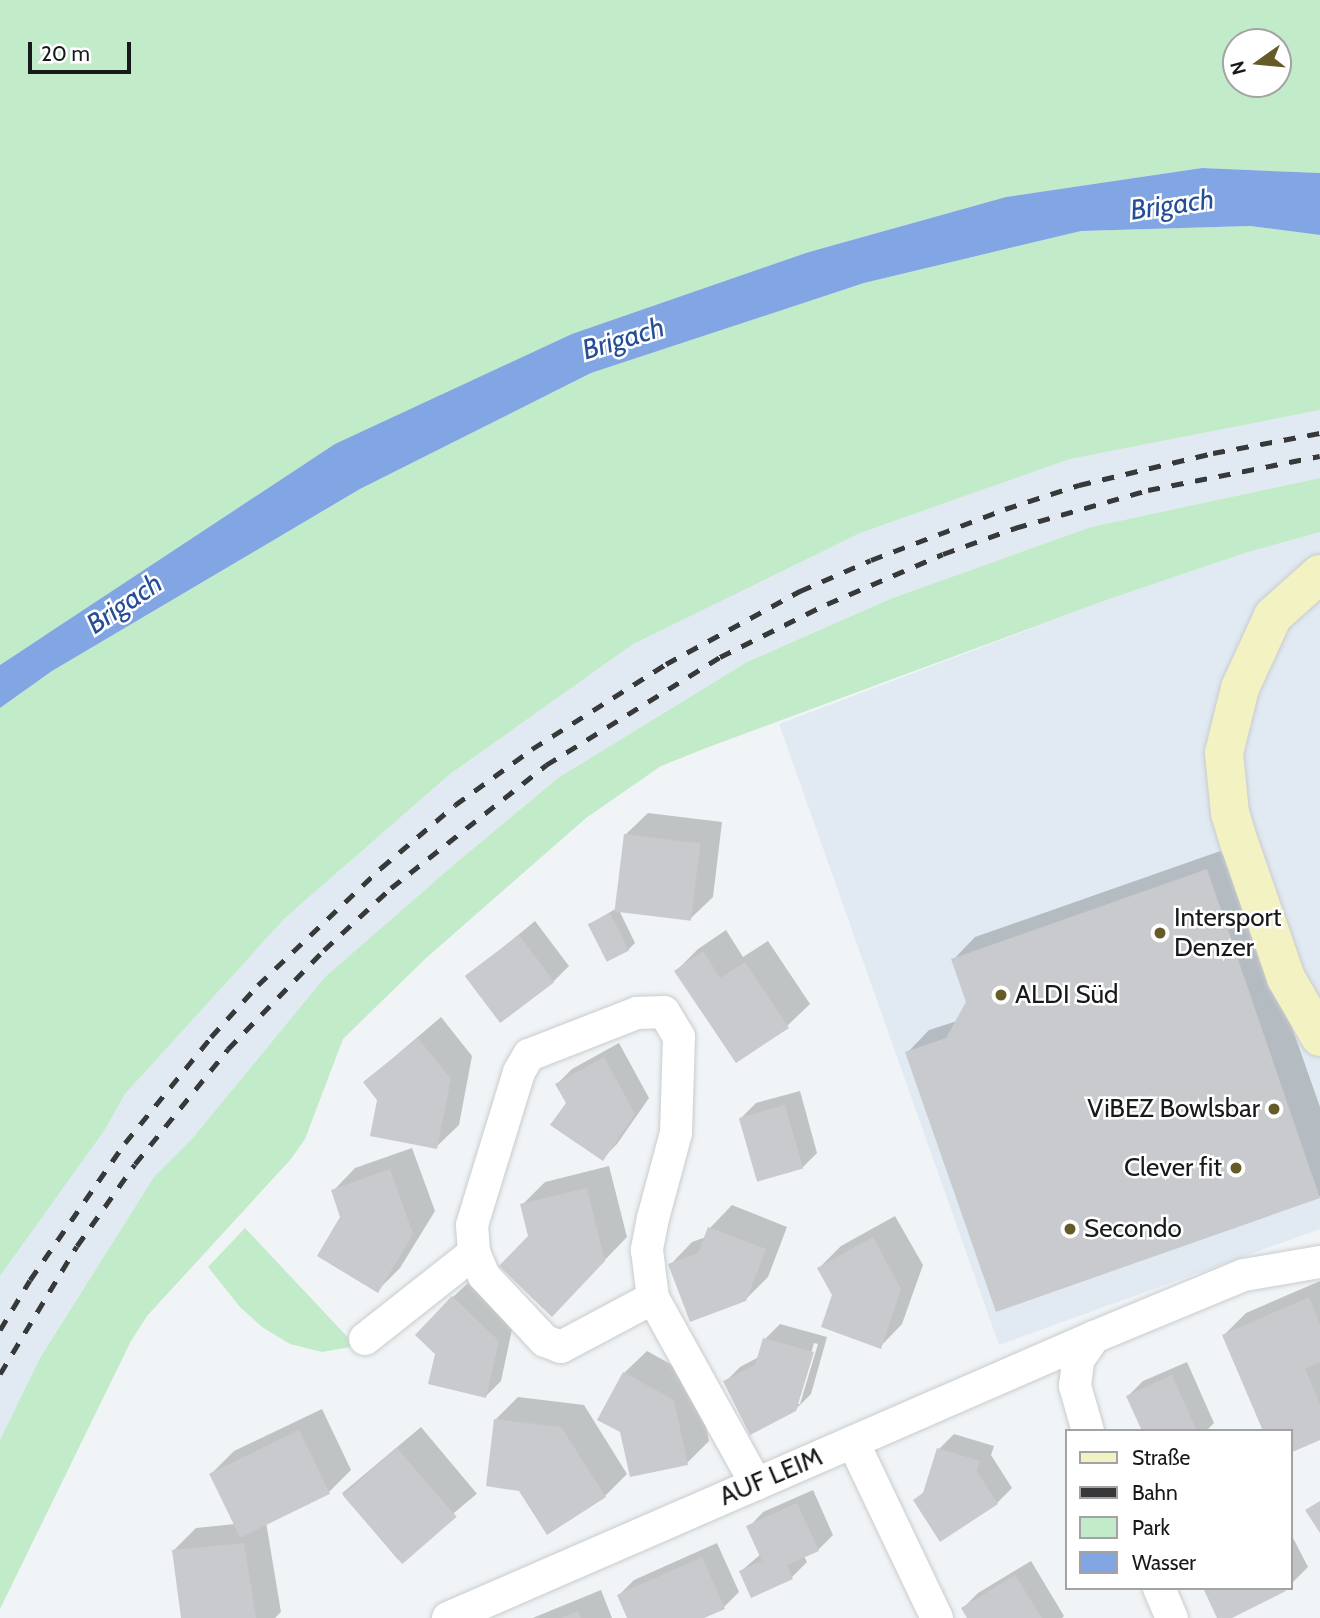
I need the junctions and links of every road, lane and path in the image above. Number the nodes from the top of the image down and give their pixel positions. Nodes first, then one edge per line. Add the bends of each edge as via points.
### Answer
1 (1320, 574) edge
2 (1320, 1037) edge
3 (474, 1253) junction
4 (1320, 1262) edge
5 (653, 1298) junction
6 (1094, 1337) junction
7 (365, 1339) dead end
8 (1087, 1429) edge
9 (853, 1442) junction
10 (756, 1484) junction
11 (1160, 1590) edge
12 (455, 1617) edge
13 (937, 1618) edge
14 (1172, 1618) edge

1 - 2 main road via 1273,616 1240,688 1224,753 1230,813 1240,845 1286,978
3 - 5 street via 484,1276 545,1340 561,1347
3 - 5 street via 471,1225 519,1072 529,1055 637,1013 664,1012 679,1037 676,1133 648,1250
3 - 7 street
4 - 6 street, AUF LEIM via 1244,1275
5 - 10 street
6 - 8 street via 1078,1360 1074,1386
6 - 9 street, AUF LEIM
9 - 10 street, AUF LEIM
9 - 13 street
10 - 12 street, AUF LEIM
11 - 14 street

